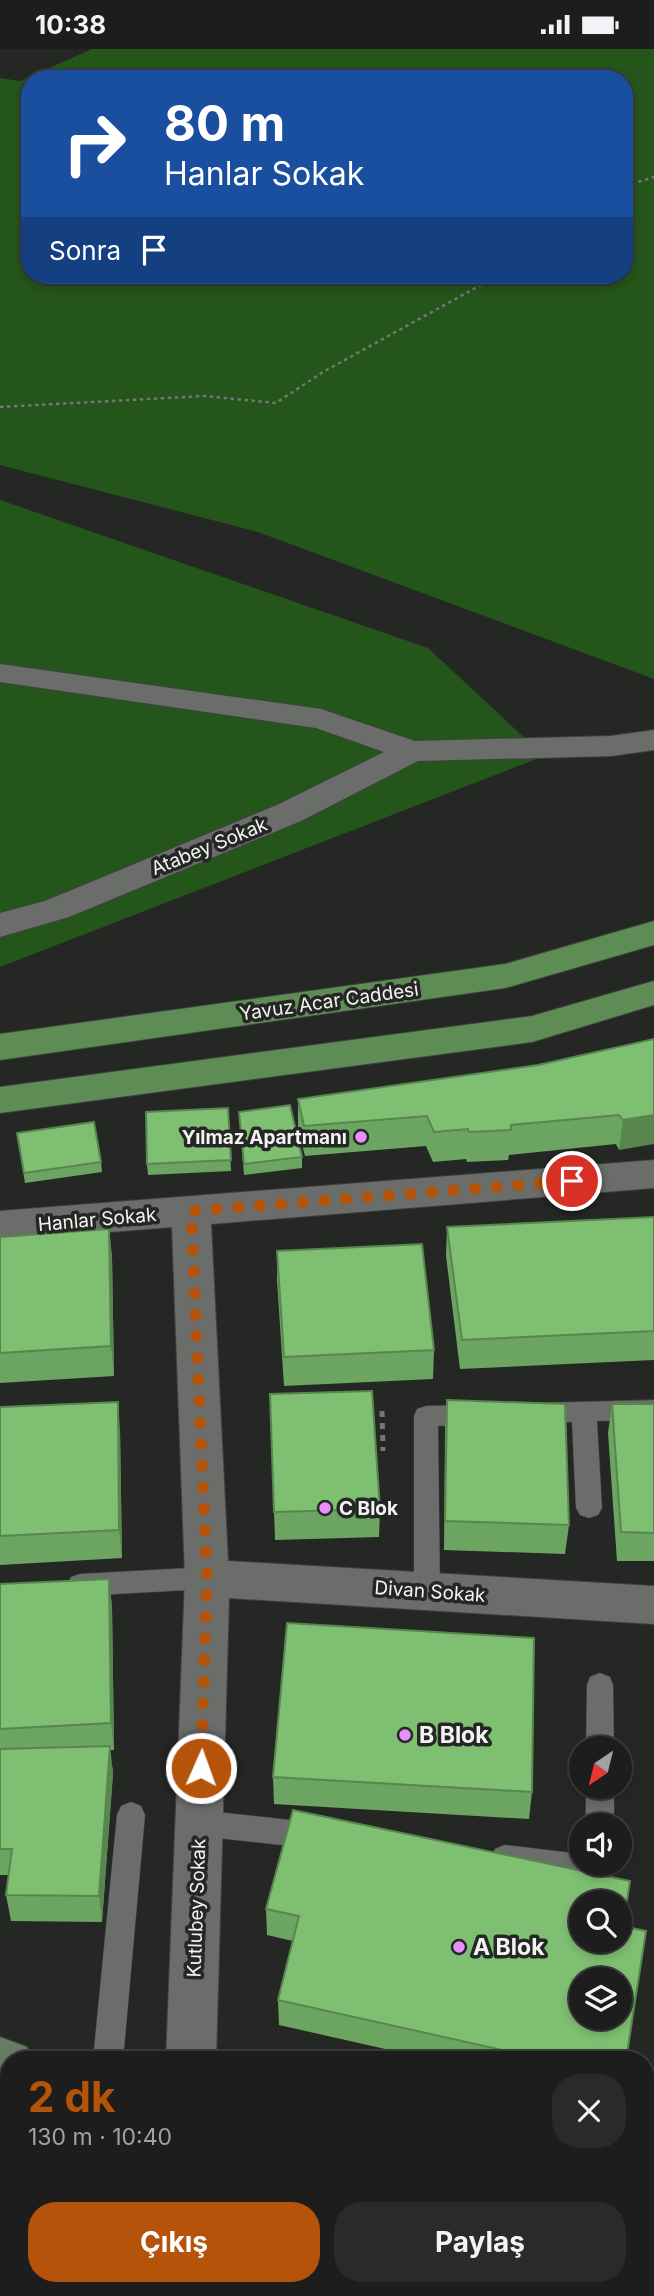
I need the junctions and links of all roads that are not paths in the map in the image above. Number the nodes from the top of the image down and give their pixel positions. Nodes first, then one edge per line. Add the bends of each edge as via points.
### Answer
1 (0, 673) edge
2 (654, 740) edge
3 (412, 751) junction
4 (0, 925) edge
5 (654, 933) edge
6 (654, 993) edge
7 (0, 1047) edge
8 (0, 1100) edge
9 (654, 1174) edge
10 (191, 1211) junction
11 (0, 1226) edge
12 (654, 1410) edge
13 (584, 1412) junction
14 (589, 1508) dead end
15 (207, 1578) junction
16 (55, 1586) edge
17 (427, 1591) junction
18 (654, 1605) edge
19 (600, 1685) dead end
20 (600, 1736) edge
21 (131, 1815) dead end
22 (199, 1823) junction
23 (337, 1839) edge
24 (476, 1854) edge
25 (569, 1864) edge
26 (109, 2051) edge
27 (191, 2051) edge

1 - 3 street, Atabey Sokak via 321,719
2 - 3 street, Atabey Sokak via 611,746
3 - 4 street, Atabey Sokak via 289,813 57,909
5 - 7 main road, Yavuz Acar Caddesi via 505,976
6 - 8 main road via 532,1029
9 - 10 street, Hanlar Sokak
10 - 11 street, Hanlar Sokak
10 - 15 street, Kutlubey Sokak
12 - 13 lane
13 - 14 lane
13 - 17 lane via 426,1416
15 - 16 lane
15 - 17 street, Divan Sokak
15 - 22 street, Kutlubey Sokak
17 - 18 street, Divan Sokak
19 - 20 lane
21 - 26 lane
22 - 23 lane
22 - 27 street, Kutlubey Sokak
24 - 25 lane

